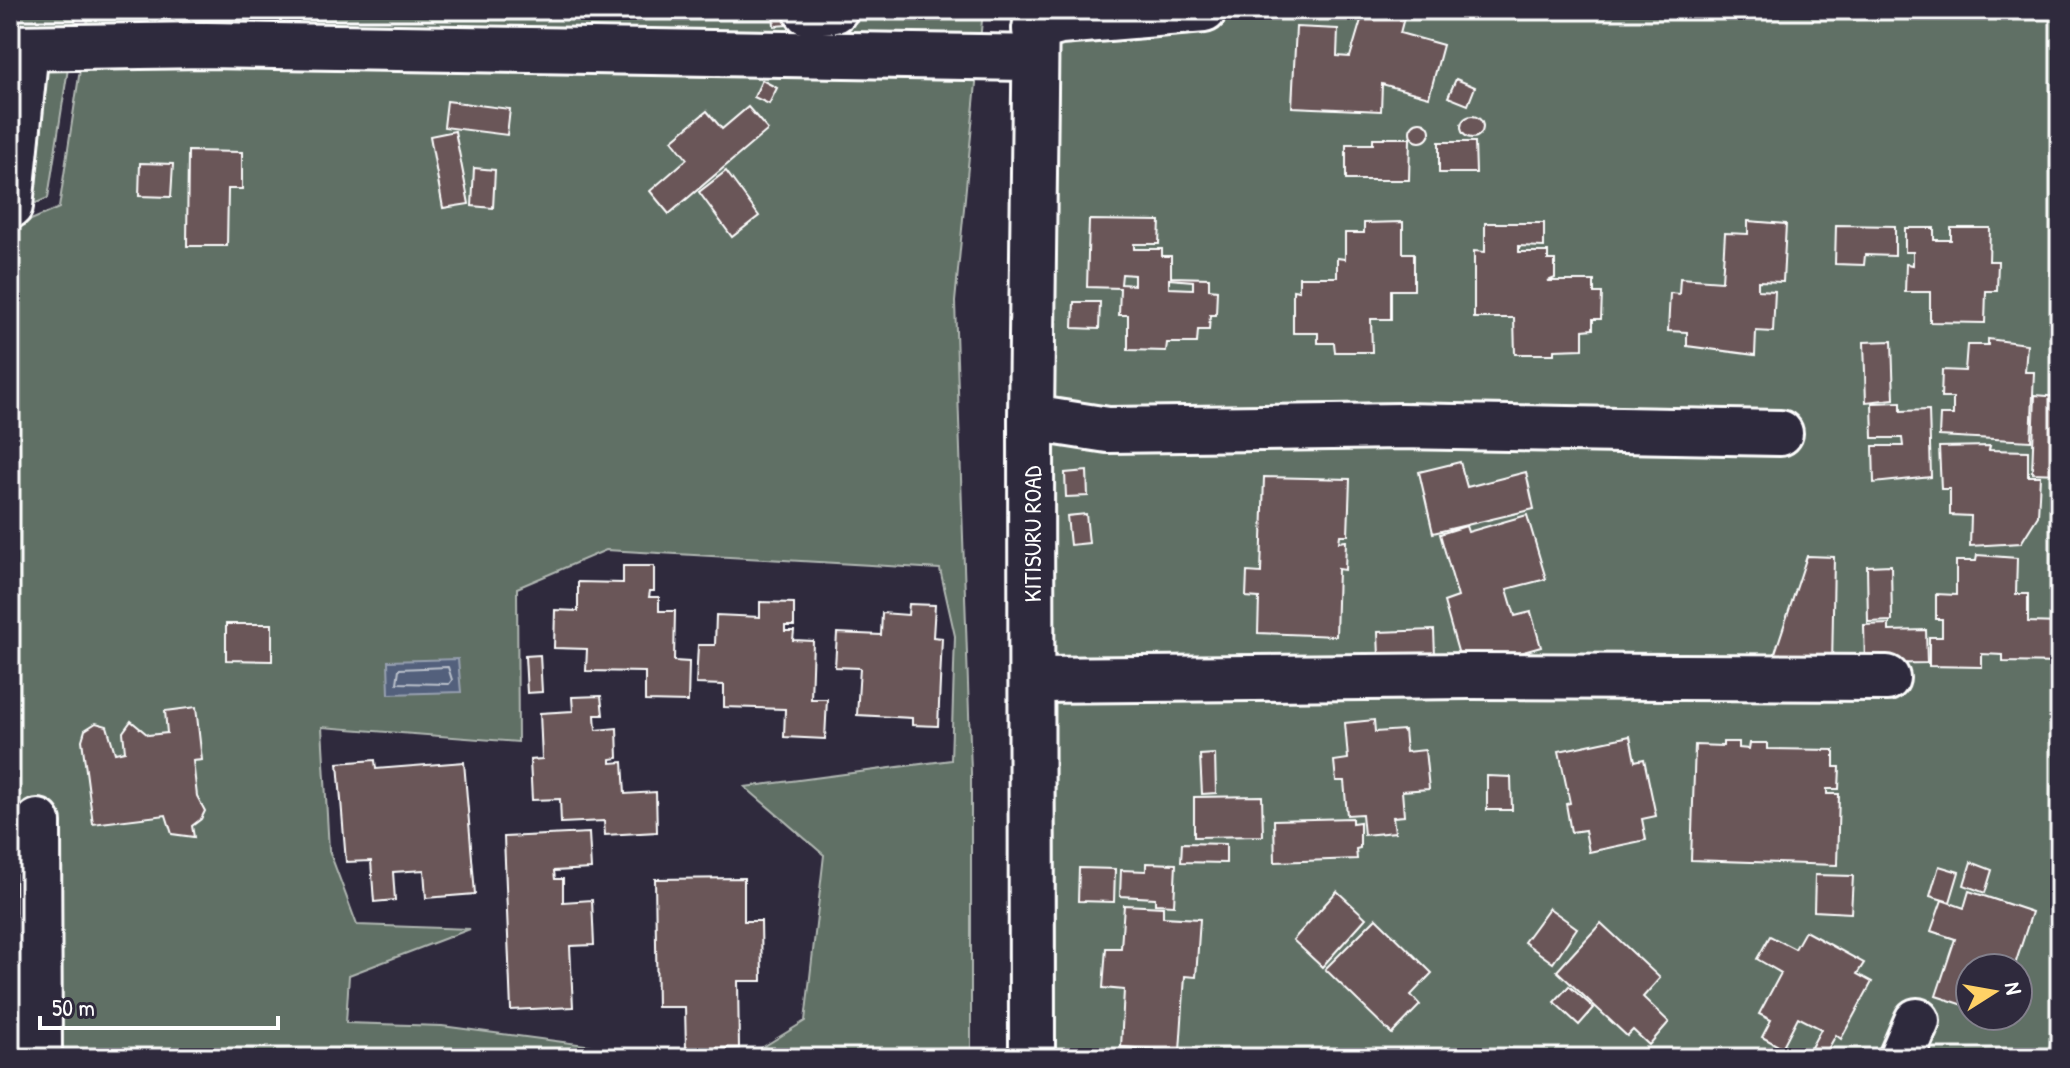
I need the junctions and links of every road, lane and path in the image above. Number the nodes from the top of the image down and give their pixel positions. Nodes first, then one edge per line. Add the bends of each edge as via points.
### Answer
1 (1204, 10) edge
2 (1035, 32) edge
3 (18, 48) edge
4 (10, 206) edge
5 (1031, 418) junction
6 (1780, 433) dead end
7 (1887, 678) dead end
8 (1033, 680) junction
9 (38, 822) dead end
10 (39, 1058) edge
11 (1032, 1058) edge

1 - 2 street via 1060,22
2 - 3 street
2 - 5 street, KITISURU ROAD
3 - 4 street
5 - 6 street via 1108,430 1401,426
5 - 8 street, KITISURU ROAD
7 - 8 street
8 - 11 street, KITISURU ROAD
9 - 10 street

